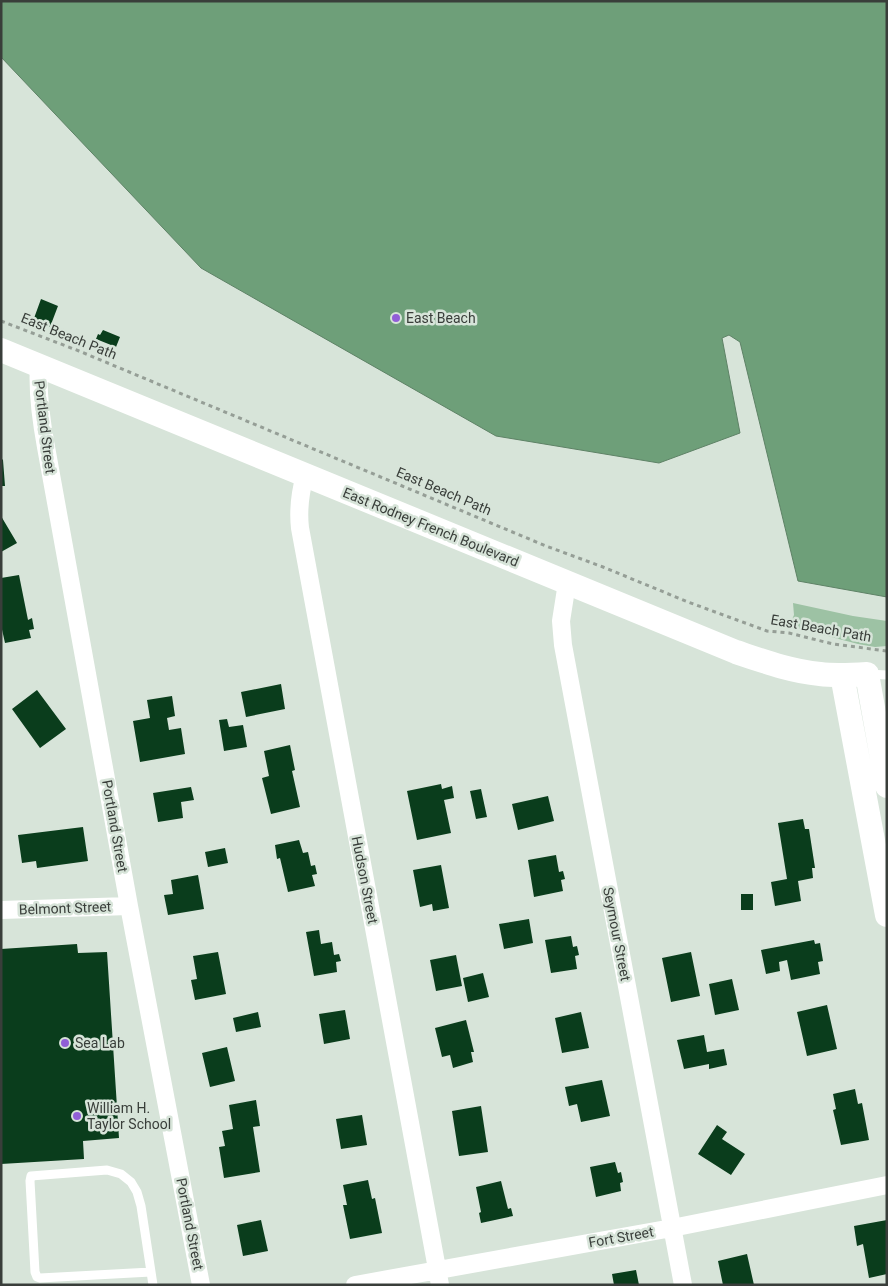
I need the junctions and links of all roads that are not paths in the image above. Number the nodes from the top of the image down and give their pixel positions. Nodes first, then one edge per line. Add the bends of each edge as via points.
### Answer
1 (1, 350) edge
2 (38, 365) junction
3 (305, 475) junction
4 (567, 582) junction
5 (842, 675) junction
6 (877, 675) edge
7 (887, 786) edge
8 (129, 906) junction
9 (1, 910) edge
10 (887, 915) edge
11 (887, 1185) edge
12 (672, 1228) junction
13 (151, 1272) junction
14 (439, 1278) edge
15 (153, 1285) edge
16 (201, 1285) edge
17 (355, 1285) edge
18 (682, 1285) edge

1 - 2 main road, East Rodney French Boulevard
2 - 3 main road, East Rodney French Boulevard
2 - 8 street, Portland Street via 43,432
3 - 4 main road, East Rodney French Boulevard
3 - 14 street, Hudson Street via 299,500 300,528
4 - 5 main road, East Rodney French Boulevard via 756,659 796,671
4 - 12 street, Seymour Street via 561,621 563,645
5 - 6 main road, East Rodney French Boulevard
5 - 10 main road
6 - 7 main road
8 - 9 street, Belmont Street
8 - 16 street, Portland Street
11 - 12 street, Fort Street
12 - 14 street, Fort Street
12 - 18 street, Seymour Street
13 - 13 lane via 37,1276 31,1176 107,1170 132,1182 141,1206
13 - 15 lane
14 - 17 street, Fort Street

